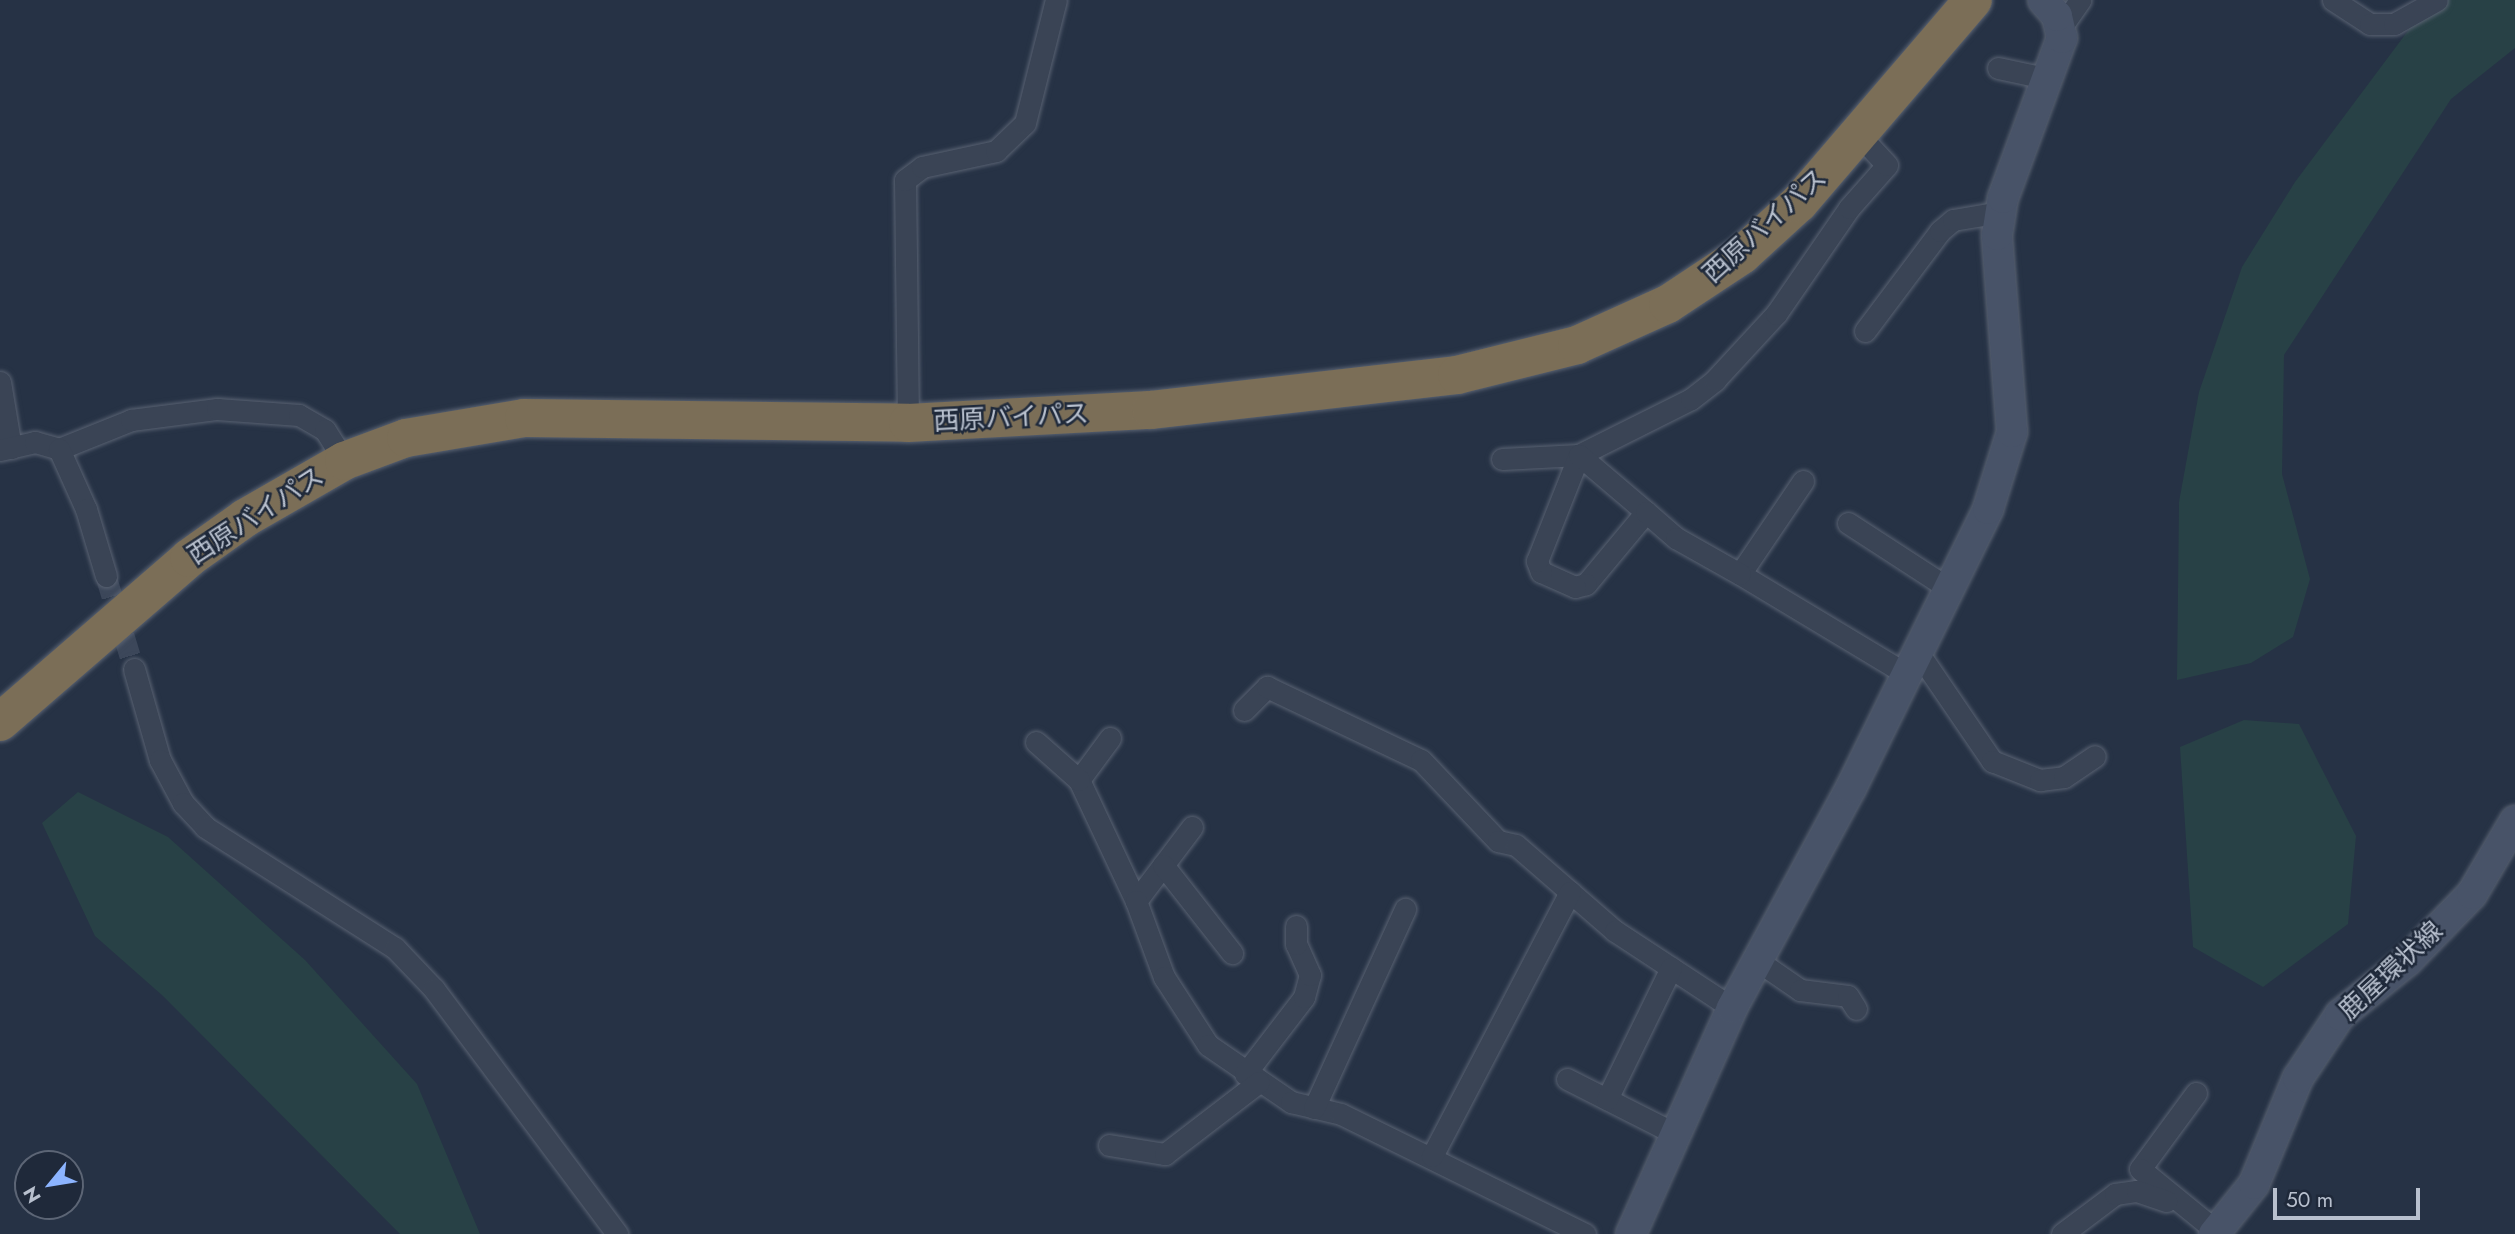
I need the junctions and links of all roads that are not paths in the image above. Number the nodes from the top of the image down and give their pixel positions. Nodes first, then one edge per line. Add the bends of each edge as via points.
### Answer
1 (1056, 0) edge
2 (1973, 0) edge
3 (2043, 0) edge
4 (2080, 0) edge
5 (2333, 0) edge
6 (2437, 0) edge
7 (2062, 26) junction
8 (1998, 68) dead end
9 (2050, 79) junction
10 (1860, 136) junction
11 (2001, 212) junction
12 (1865, 331) dead end
13 (0, 382) edge
14 (908, 423) junction
15 (6, 449) edge
16 (59, 449) junction
17 (1579, 455) junction
18 (1502, 459) dead end
19 (344, 461) junction
20 (1804, 481) dead end
21 (1646, 512) junction
22 (1848, 523) dead end
23 (1740, 574) junction
24 (106, 576) tunnel mouth
25 (1951, 590) junction
26 (1914, 664) junction
27 (134, 669) tunnel mouth
28 (1244, 710) dead end
29 (0, 722) edge
30 (1110, 738) dead end
31 (1036, 742) dead end
32 (2095, 756) dead end
33 (1079, 780) junction
34 (2515, 821) edge
35 (1192, 827) dead end
36 (1163, 865) junction
37 (1570, 892) junction
38 (1136, 901) junction
39 (1405, 909) dead end
40 (1296, 926) dead end
41 (1231, 954) dead end
42 (1758, 961) junction
43 (1671, 968) junction
44 (1732, 1008) junction
45 (1856, 1010) dead end
46 (1252, 1078) junction
47 (1567, 1079) dead end
48 (2196, 1093) dead end
49 (1607, 1099) junction
50 (1314, 1108) junction
51 (1676, 1134) junction
52 (1109, 1145) dead end
53 (1432, 1156) junction
54 (2182, 1206) junction
55 (2215, 1232) edge
56 (617, 1234) edge
57 (1585, 1234) edge
58 (1631, 1234) edge
59 (2062, 1234) edge

1 - 14 street via 1018,131 996,151 922,167 905,180
2 - 10 highway, 西原バイパス
3 - 7 street
4 - 7 street
5 - 6 street via 2370,24 2394,24
7 - 9 street
8 - 9 street
9 - 11 street
10 - 14 highway, 西原バイパス via 1800,203 1706,281 1629,324 1524,362 1265,400
10 - 17 street via 1887,165 1849,208 1776,314 1691,399
11 - 12 street via 1953,220 1940,231
11 - 25 street via 1996,278 2010,360 2012,432
13 - 15 street
14 - 19 highway, 西原バイパス via 524,418 406,438
15 - 16 street via 35,442
16 - 19 street via 131,420 217,409 299,415 325,430
16 - 24 street via 86,509
17 - 18 street
17 - 21 street
17 - 21 street via 1538,561 1541,572 1575,587 1586,584
19 - 29 highway, 西原バイパス via 284,491 189,558
20 - 23 street
21 - 23 street via 1676,538
22 - 25 street
23 - 26 street
25 - 26 street
26 - 32 street via 1992,761 2040,780 2064,777
26 - 42 street
27 - 56 street via 160,760 183,803 205,827 395,948 434,989
28 - 37 street via 1268,687 1421,760 1498,841 1516,845
30 - 33 street
31 - 33 street
33 - 38 street
34 - 55 street, 鹿屋環状線 via 2472,894 2407,961 2340,1015 2298,1078 2254,1184
35 - 36 street
36 - 38 street
36 - 41 street
37 - 43 street
37 - 53 street
38 - 46 street via 1164,977 1208,1045
39 - 50 street
40 - 46 street via 1296,944 1310,975 1304,997
42 - 44 street
42 - 45 street via 1800,990 1836,990
43 - 44 street
43 - 49 street
44 - 51 street
46 - 50 street
46 - 52 street via 1165,1154
47 - 49 street
48 - 54 street via 2140,1169
49 - 51 street
50 - 53 street
51 - 58 street
53 - 57 street
54 - 55 street
54 - 59 street via 2137,1191 2115,1194

